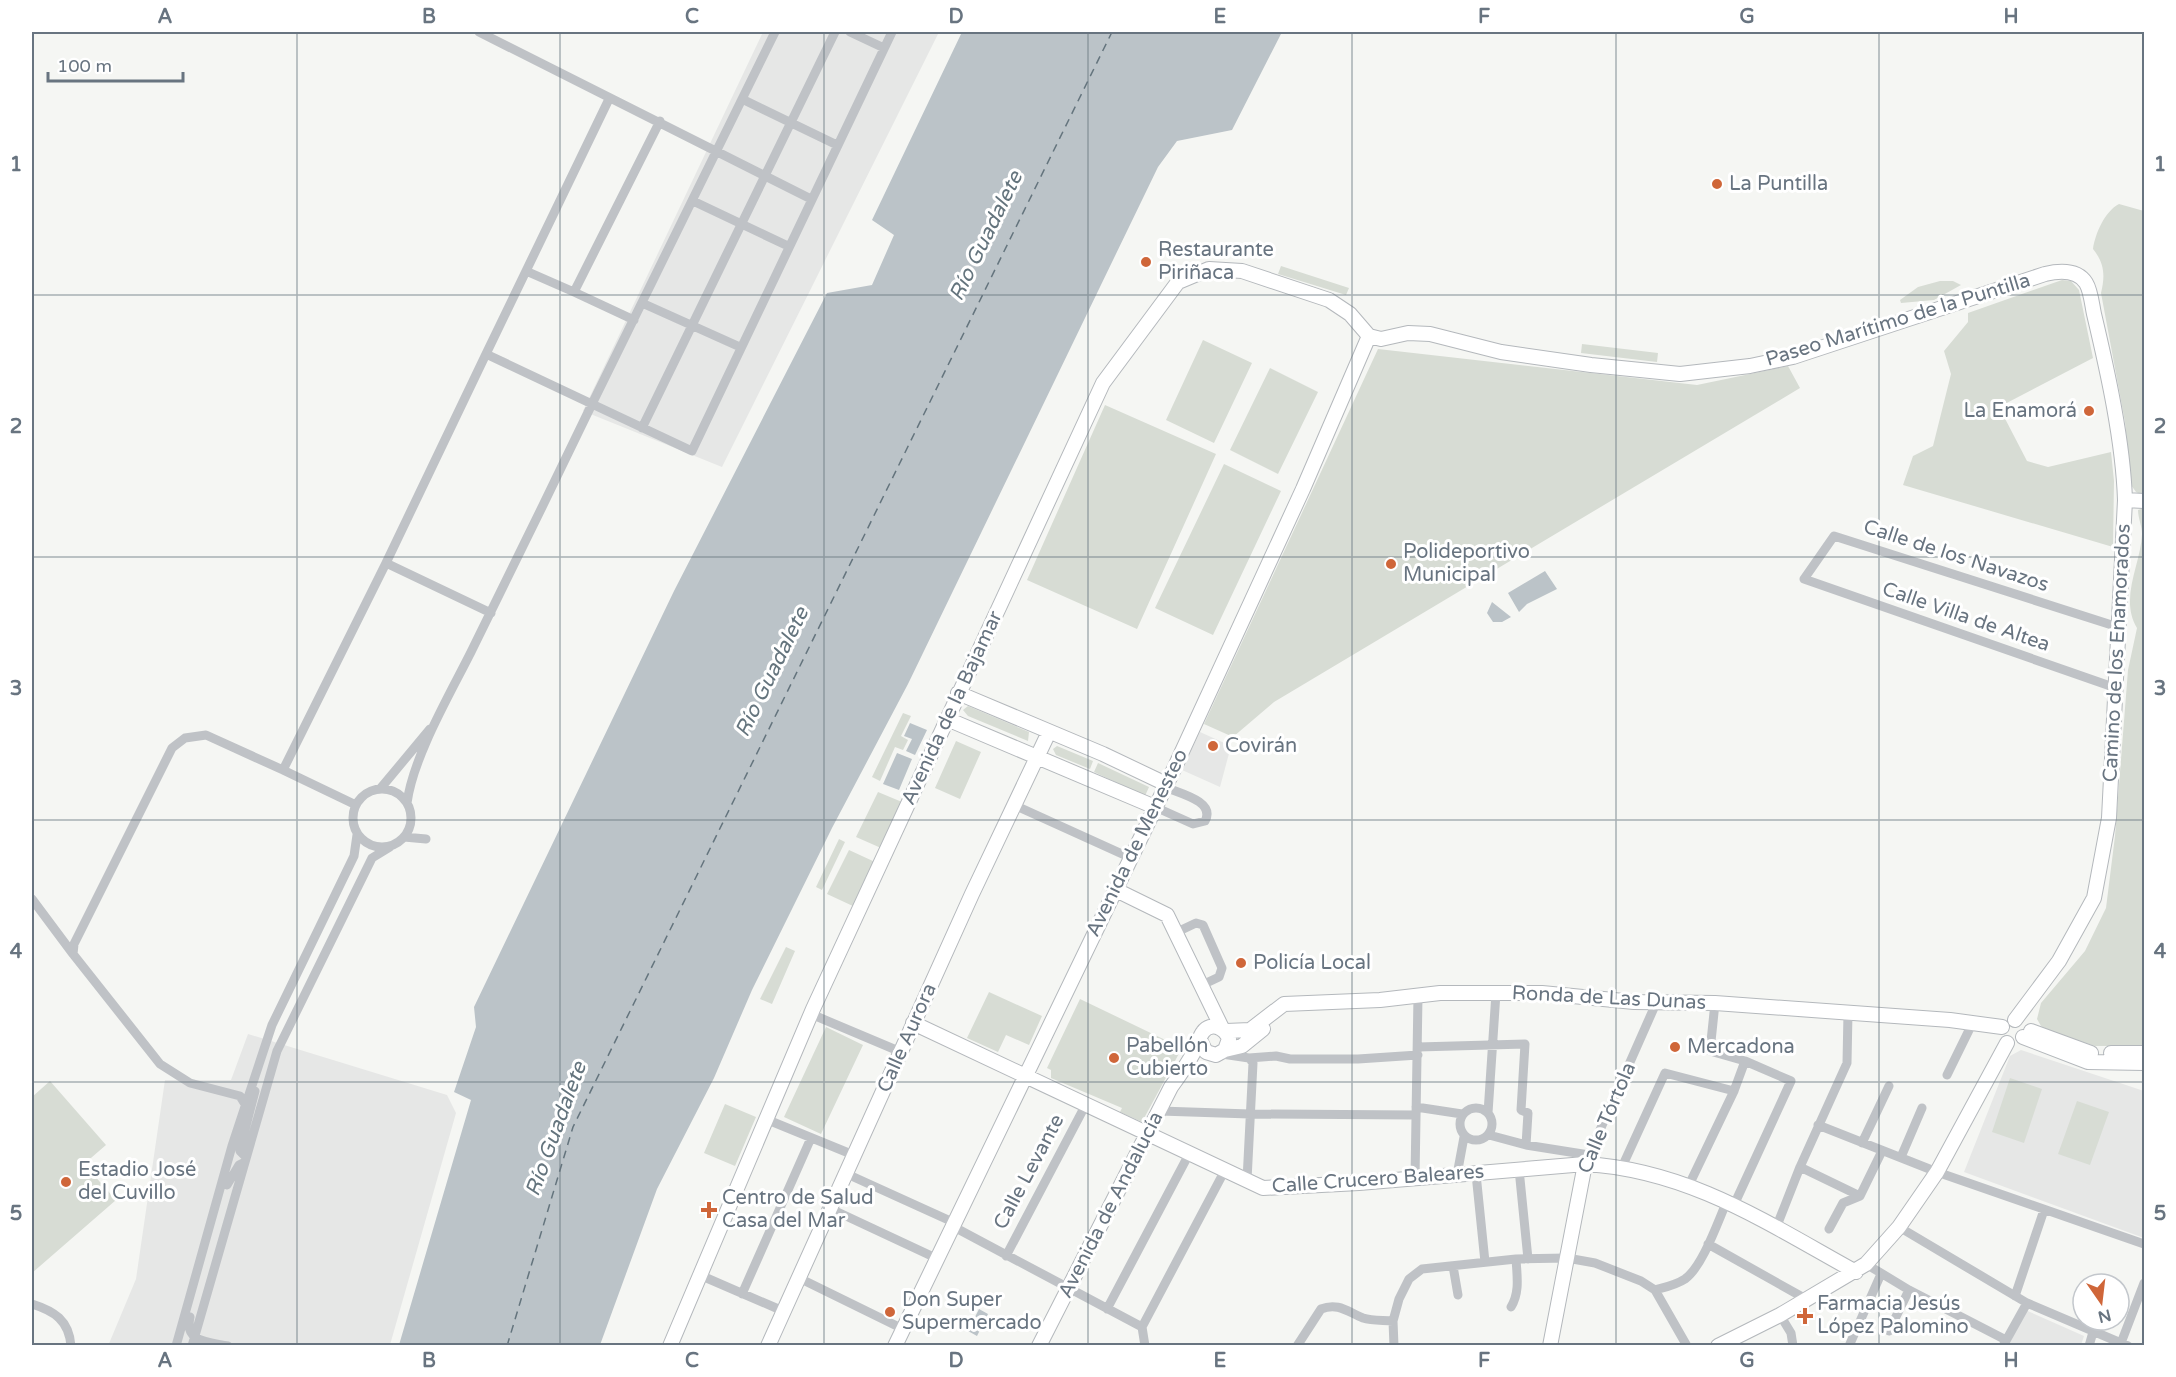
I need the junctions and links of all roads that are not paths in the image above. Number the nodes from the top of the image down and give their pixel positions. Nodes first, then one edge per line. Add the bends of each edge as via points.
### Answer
1 (479, 32) edge
2 (775, 32) edge
3 (835, 32) edge
4 (850, 32) edge
5 (892, 32) edge
6 (884, 48) junction
7 (609, 99) junction
8 (742, 99) junction
9 (660, 121) junction
10 (791, 122) junction
11 (837, 145) junction
12 (717, 150) junction
13 (765, 175) junction
14 (811, 199) junction
15 (693, 201) junction
16 (741, 224) junction
17 (789, 246) junction
18 (526, 271) junction
19 (2070, 273) joint
20 (574, 292) junction
21 (642, 303) junction
22 (634, 320) junction
23 (692, 326) junction
24 (1369, 336) junction
25 (740, 347) junction
26 (486, 354) junction
27 (591, 404) junction
28 (642, 428) junction
29 (2125, 501) junction
30 (2145, 501) edge
31 (386, 563) junction
32 (1804, 579) joint
33 (491, 613) junction
34 (2118, 627) junction
35 (2116, 688) junction
36 (958, 693) junction
37 (947, 719) junction
38 (438, 720) junction
39 (1048, 732) junction
40 (1037, 756) junction
41 (283, 770) junction
42 (1166, 786) junction
43 (380, 789) junction
44 (406, 803) junction
45 (356, 805) junction
46 (1014, 805) junction
47 (1155, 807) junction
48 (410, 824) junction
49 (357, 835) junction
50 (404, 837) junction
51 (390, 847) junction
52 (1131, 858) junction
53 (1116, 890) junction
54 (32, 899) edge
55 (1177, 932) junction
56 (74, 954) junction
57 (1204, 988) junction
58 (1496, 993) junction
59 (1418, 996) junction
60 (1657, 1000) junction
61 (1715, 1003) junction
62 (1284, 1004) junction
63 (1848, 1013) junction
64 (811, 1014) junction
65 (1973, 1022) junction
66 (913, 1023) junction
67 (272, 1025) junction
68 (2016, 1028) junction
69 (1224, 1030) junction
70 (1494, 1044) junction
71 (1211, 1045) junction
72 (1418, 1051) junction
73 (902, 1052) junction
74 (2145, 1053) edge
75 (1249, 1058) junction
76 (1745, 1061) junction
77 (2145, 1063) edge
78 (1947, 1075) dead end
79 (1026, 1077) junction
80 (1889, 1086) dead end
81 (1734, 1091) junction
82 (245, 1104) junction
83 (1085, 1106) junction
84 (1922, 1108) dead end
85 (1160, 1111) junction
86 (1415, 1111) junction
87 (1488, 1113) junction
88 (1250, 1114) junction
89 (1462, 1114) junction
90 (768, 1120) junction
91 (1818, 1125) junction
92 (1148, 1134) junction
93 (1489, 1135) junction
94 (1464, 1137) junction
95 (811, 1138) junction
96 (1862, 1143) junction
97 (1526, 1145) junction
98 (1882, 1151) junction
99 (1189, 1154) junction
100 (856, 1156) junction
101 (1900, 1157) junction
102 (245, 1160) junction
103 (1587, 1160) junction
104 (1622, 1167) junction
105 (1800, 1167) junction
106 (1519, 1169) junction
107 (1225, 1170) junction
108 (1937, 1172) junction
109 (847, 1174) junction
110 (1476, 1174) junction
111 (1458, 1175) junction
112 (1415, 1178) junction
113 (1247, 1180) junction
114 (1689, 1185) junction
115 (1860, 1196) junction
116 (1730, 1203) junction
117 (831, 1209) junction
118 (2044, 1210) junction
119 (954, 1225) junction
120 (1899, 1227) junction
121 (1776, 1228) junction
122 (1829, 1228) dead end
123 (1708, 1244) junction
124 (2145, 1244) edge
125 (1006, 1256) junction
126 (1567, 1258) junction
127 (938, 1259) junction
128 (1516, 1259) junction
129 (1528, 1259) junction
130 (1485, 1262) junction
131 (1453, 1266) junction
132 (1861, 1268) junction
133 (1881, 1274) junction
134 (702, 1276) junction
135 (799, 1278) junction
136 (2145, 1283) edge
137 (1069, 1289) junction
138 (1655, 1290) junction
139 (1909, 1290) junction
140 (742, 1294) junction
141 (1458, 1295) dead end
142 (2016, 1296) junction
143 (1806, 1299) junction
144 (2027, 1303) junction
145 (32, 1304) edge
146 (1511, 1307) dead end
147 (1107, 1309) junction
148 (783, 1311) junction
149 (1780, 1315) junction
150 (1393, 1321) junction
151 (2071, 1322) edge
152 (1142, 1327) junction
153 (903, 1329) junction
154 (1889, 1331) dead end
155 (2093, 1332) joint
156 (191, 1342) edge
157 (2005, 1343) edge
158 (2124, 1344) edge
159 (71, 1346) edge
160 (176, 1346) edge
161 (206, 1346) edge
162 (228, 1346) edge
163 (670, 1346) edge
164 (768, 1346) edge
165 (896, 1346) edge
166 (1039, 1346) edge
167 (1145, 1346) edge
168 (1298, 1346) edge
169 (1394, 1346) edge
170 (1550, 1346) edge
171 (1687, 1346) edge
172 (1718, 1346) edge
173 (1794, 1346) edge
174 (1849, 1346) edge
175 (2089, 1346) edge

1 - 7 street
2 - 8 street
3 - 10 street
4 - 6 street
5 - 6 street
6 - 11 street
7 - 9 street
7 - 18 street
8 - 10 street
8 - 12 street
9 - 12 street
9 - 20 street
10 - 11 street
10 - 13 street
11 - 14 street
12 - 13 street
12 - 15 street
13 - 14 street
13 - 16 street
14 - 17 street
15 - 16 street
15 - 21 street
16 - 17 street
16 - 23 street
17 - 25 street
18 - 20 street
18 - 26 street
19 - 24 street, Paseo Marítimo de la Puntilla via 2061,270 2044,274 1793,357 1716,371 1680,374 1592,365 1501,352 1430,334 1408,333 1381,339
19 - 29 street, Camino de los Enamorados via 2087,284 2124,471
20 - 22 street
21 - 22 street
21 - 23 street
22 - 27 street
23 - 25 street
23 - 28 street
24 - 36 street, Avenida de la Bajamar via 1350,314 1329,300 1242,271 1209,269 1178,282 1103,383
24 - 42 street, Avenida de Menesteo
25 - 28 street via 692,451
26 - 27 street
26 - 31 street
27 - 28 street
27 - 33 street
29 - 30 street
29 - 34 street, Camino de los Enamorados
31 - 33 street
31 - 41 street
32 - 34 street, Calle de los Navazos via 1834,536
32 - 35 street, Calle Villa de Altea
33 - 38 street
34 - 35 street, Camino de los Enamorados
35 - 68 street, Camino de los Enamorados via 2109,818 2094,898
36 - 37 street, Avenida de la Bajamar
36 - 39 street
37 - 40 street
37 - 64 street, Avenida de la Bajamar
38 - 43 street
38 - 44 street via 410,783
39 - 40 street, Calle Aurora
39 - 42 street
40 - 46 street, Calle Aurora
40 - 47 street
41 - 45 street
41 - 56 street via 206,735 185,738 172,748 74,944
42 - 47 street, Avenida de Menesteo
42 - 47 street via 1198,801 1208,816 1205,821 1192,824
43 - 44 street via 392,790
43 - 45 street via 368,792
44 - 48 street via 410,807
45 - 49 street via 352,823
46 - 52 street
46 - 66 street, Calle Aurora
47 - 52 street, Avenida de Menesteo
48 - 50 street
48 - 50 street via 426,839
49 - 51 street via 378,848
49 - 67 street via 354,856
50 - 51 street
51 - 102 street via 372,858 277,1051
52 - 53 street, Avenida de Menesteo
53 - 55 street via 1167,915
53 - 79 street, Avenida de Menesteo
54 - 56 street
55 - 57 street
55 - 57 street via 1196,922 1203,925 1222,968 1219,977
56 - 82 street via 160,1064 190,1083 240,1096
57 - 69 street
57 - 71 street
58 - 59 street, Ronda de Las Dunas
58 - 60 street, Ronda de Las Dunas
58 - 70 street
59 - 62 street, Ronda de Las Dunas
59 - 72 street
60 - 61 street, Ronda de Las Dunas
60 - 103 street, Calle Tórtola
61 - 63 street, Ronda de Las Dunas
61 - 76 street via 1710,1051
62 - 69 street via 1250,1030
62 - 71 street via 1266,1027 1242,1046
63 - 65 street, Ronda de Las Dunas
63 - 91 street via 1847,1063
64 - 73 street
64 - 90 street, Avenida de la Bajamar
65 - 68 street, Ronda de Las Dunas
65 - 78 street
66 - 73 street, Calle Aurora
66 - 79 street, Calle Crucero Baleares
67 - 82 street
67 - 102 street via 241,1145
68 - 74 street via 2090,1053
68 - 77 street via 2088,1062
68 - 108 street via 2018,1042 2007,1043
69 - 71 street via 1229,1039
69 - 71 street via 1213,1026
70 - 72 street
70 - 87 street
70 - 97 street via 1525,1044 1521,1110 1528,1113
71 - 75 street
71 - 85 street, Avenida de Andalucía via 1186,1066
72 - 75 street via 1358,1059
72 - 86 street
73 - 100 street, Calle Aurora
75 - 88 street
76 - 81 street
76 - 116 street via 1791,1081
79 - 83 street, Calle Crucero Baleares
79 - 119 street, Avenida de Menesteo
80 - 96 street
81 - 104 street via 1665,1073
81 - 114 street
82 - 160 street
83 - 92 street, Calle Crucero Baleares
83 - 125 street, Calle Levante
84 - 101 street
85 - 88 street
85 - 92 street, Avenida de Andalucía
86 - 88 street
86 - 89 street
86 - 112 street
87 - 89 street via 1485,1109
87 - 93 street via 1492,1132
88 - 113 street
89 - 94 street
90 - 95 street
90 - 134 street, Avenida de la Bajamar
91 - 96 street
91 - 105 street
92 - 99 street, Calle Crucero Baleares
92 - 137 street, Avenida de Andalucía
93 - 94 street via 1467,1140
93 - 97 street
94 - 111 street
95 - 100 street
95 - 140 street
96 - 98 street
97 - 103 street
98 - 101 street
98 - 115 street
99 - 107 street, Calle Crucero Baleares
99 - 147 street
100 - 109 street, Calle Aurora
101 - 108 street
102 - 156 street
103 - 104 street, Calle Crucero Baleares
103 - 106 street, Calle Crucero Baleares
103 - 126 street, Calle Tórtola
104 - 114 street, Calle Crucero Baleares
105 - 115 street
105 - 121 street
106 - 110 street, Calle Crucero Baleares
106 - 129 street
107 - 113 street, Calle Crucero Baleares
107 - 152 street
108 - 118 street
108 - 120 street
109 - 117 street, Calle Aurora
109 - 119 street
110 - 111 street, Calle Crucero Baleares
110 - 130 street
111 - 112 street, Calle Crucero Baleares
112 - 113 street, Calle Crucero Baleares via 1272,1189
114 - 116 street, Calle Crucero Baleares
115 - 122 street via 1843,1203
116 - 121 street, Calle Crucero Baleares
116 - 123 street
117 - 127 street
117 - 135 street, Calle Aurora
118 - 124 street
118 - 142 street
119 - 125 street
119 - 127 street, Avenida de Menesteo
120 - 132 street
120 - 142 street
121 - 132 street, Calle Crucero Baleares
123 - 138 street via 1688,1277
123 - 143 street
125 - 137 street
126 - 129 street
126 - 138 street via 1595,1263
126 - 170 street, Calle Tórtola
127 - 153 street, Avenida de Menesteo
128 - 129 street
128 - 130 street
128 - 146 street via 1518,1283
130 - 131 street
131 - 141 street
131 - 150 street via 1422,1269 1408,1279
132 - 133 street
132 - 143 street
133 - 139 street
133 - 174 street
134 - 140 street
134 - 163 street, Avenida de la Bajamar
135 - 148 street, Calle Aurora
135 - 153 street
136 - 158 street
137 - 147 street
137 - 166 street, Avenida de Andalucía
138 - 171 street
139 - 154 street
139 - 157 street
140 - 148 street
142 - 144 street
143 - 149 street
144 - 151 street
144 - 157 street
145 - 159 street via 59,1316
147 - 152 street
148 - 164 street, Calle Aurora
149 - 172 street
149 - 173 street
150 - 168 street via 1364,1318 1343,1307 1328,1306 1321,1309
150 - 169 street
152 - 167 street
153 - 165 street, Avenida de Menesteo
155 - 158 street
155 - 175 street
156 - 161 street
156 - 162 street

